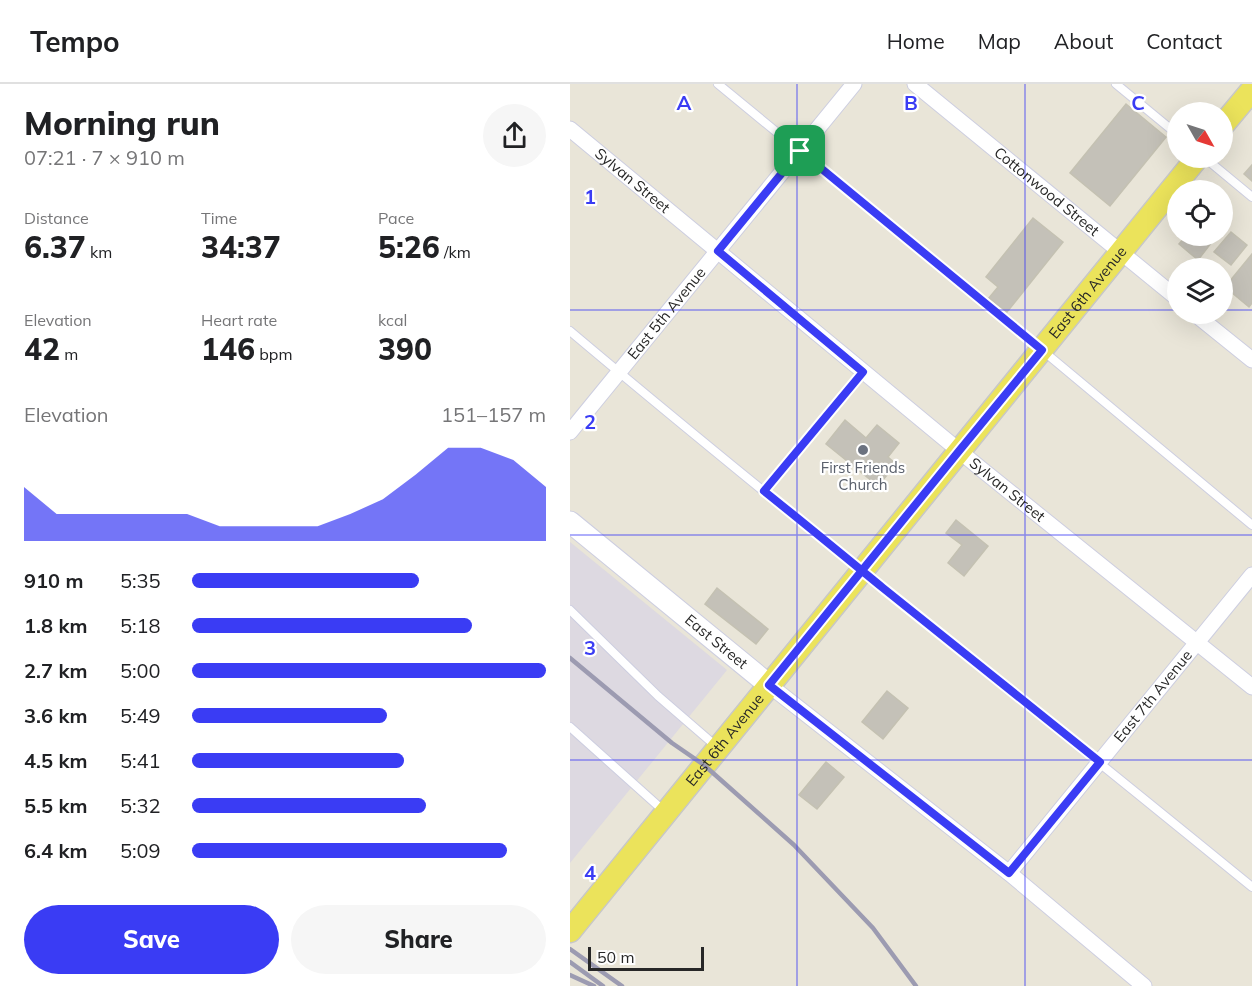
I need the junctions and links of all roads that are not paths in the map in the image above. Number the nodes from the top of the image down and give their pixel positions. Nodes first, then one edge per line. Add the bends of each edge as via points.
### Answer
1 (718, 84) edge
2 (854, 84) edge
3 (915, 84) edge
4 (1116, 84) edge
5 (1252, 90) edge
6 (1233, 113) edge
7 (1167, 126) edge
8 (570, 129) edge
9 (800, 151) junction
10 (1189, 168) edge
11 (1217, 168) edge
12 (1252, 197) edge
13 (718, 251) junction
14 (1121, 252) junction
15 (1167, 290) edge
16 (1208, 324) edge
17 (570, 331) edge
18 (1042, 350) junction
19 (1252, 360) edge
20 (620, 372) junction
21 (863, 372) junction
22 (570, 432) edge
23 (959, 451) junction
24 (764, 491) junction
25 (570, 522) edge
26 (1252, 525) edge
27 (862, 571) junction
28 (1252, 575) edge
29 (570, 610) edge
30 (1197, 642) junction
31 (769, 685) junction
32 (1252, 687) edge
33 (570, 727) edge
34 (718, 748) junction
35 (1100, 762) junction
36 (666, 812) junction
37 (1009, 873) junction
38 (1252, 887) edge
39 (570, 931) edge
40 (1144, 986) edge

1 - 9 lane
2 - 9 street, East 5th Avenue
3 - 14 street, Cottonwood Street
4 - 7 lane
5 - 6 main road
8 - 13 street, Sylvan Street
9 - 13 street, East 5th Avenue
9 - 18 lane
10 - 14 main road, East 6th Avenue
11 - 12 lane
13 - 20 street, East 5th Avenue
13 - 21 street, Sylvan Street
14 - 15 street, Cottonwood Street
14 - 18 main road, East 6th Avenue
16 - 19 street
17 - 20 lane
18 - 23 main road, East 6th Avenue
18 - 26 lane
20 - 22 street, East 5th Avenue
20 - 24 lane
21 - 23 street, Sylvan Street
21 - 24 lane
23 - 27 main road, East 6th Avenue
23 - 30 street, Sylvan Street
24 - 27 lane
25 - 31 street, East Street
27 - 31 main road, East 6th Avenue
27 - 35 lane
28 - 30 street, East 7th Avenue
29 - 34 lane via 657,696
30 - 32 street, Sylvan Street
30 - 35 street, East 7th Avenue
31 - 34 main road, East 6th Avenue
31 - 37 street, East Street
33 - 36 lane
34 - 36 main road, East 6th Avenue
35 - 37 street, East 7th Avenue
35 - 38 lane
36 - 39 main road, East 6th Avenue
37 - 40 street, East Street

